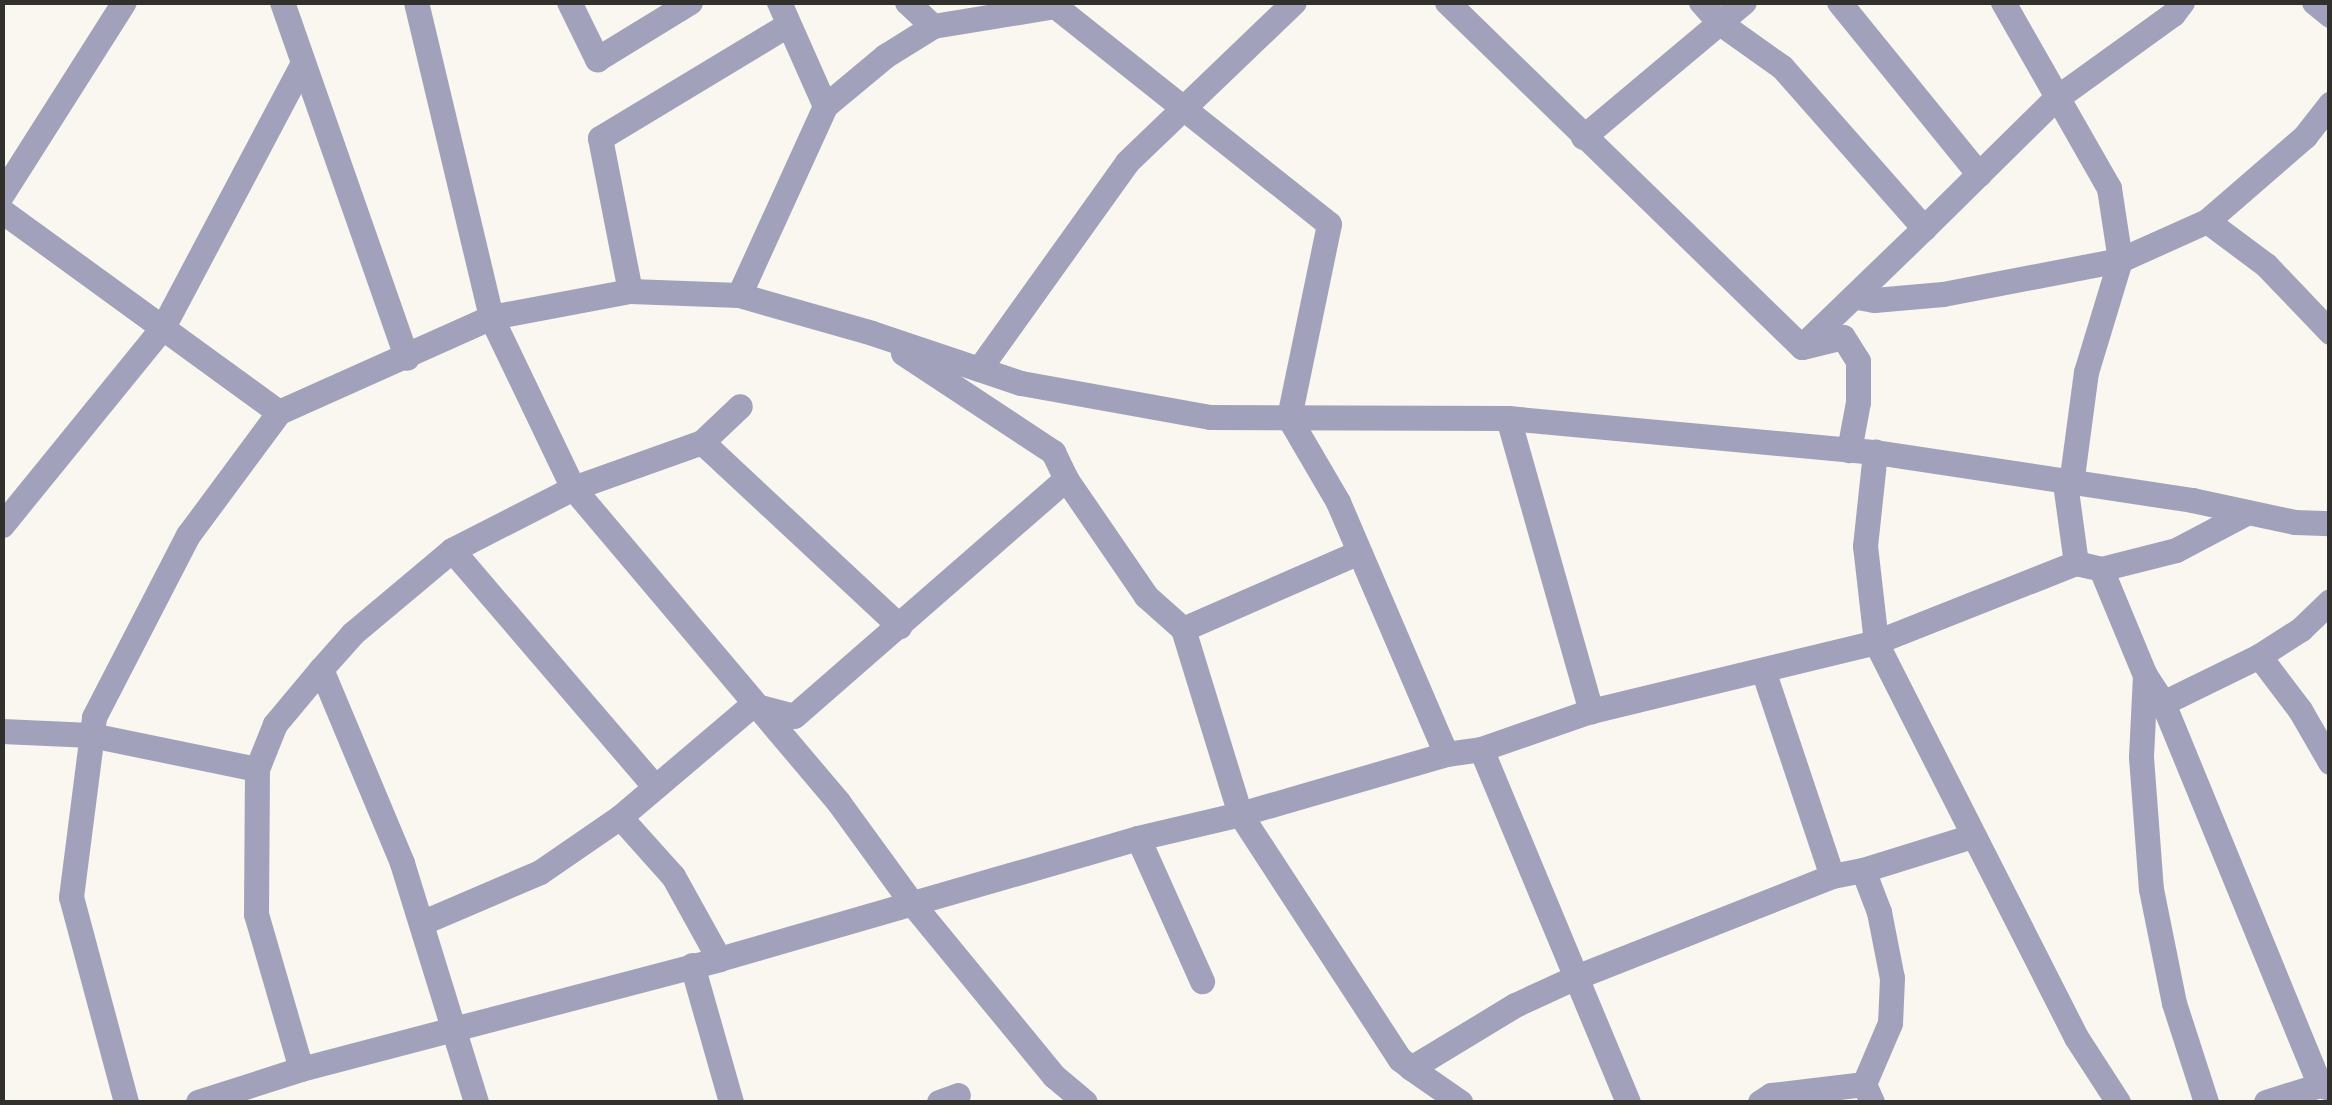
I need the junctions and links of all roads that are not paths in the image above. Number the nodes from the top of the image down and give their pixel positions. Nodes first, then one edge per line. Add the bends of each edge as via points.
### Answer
1 (124, 2) edge
2 (282, 2) edge
3 (416, 2) edge
4 (570, 2) edge
5 (690, 2) edge
6 (907, 2) edge
7 (1294, 2) edge
8 (1447, 2) edge
9 (1702, 2) edge
10 (1744, 2) edge
11 (1839, 2) edge
12 (2004, 2) edge
13 (2182, 2) edge
14 (2314, 2) edge
15 (1055, 4) edge
16 (782, 14) edge
17 (2330, 15) edge
18 (1720, 22) junction
19 (932, 26) junction
20 (303, 63) junction
21 (2056, 99) junction
22 (2330, 104) edge
23 (825, 106) junction
24 (1186, 109) junction
25 (1583, 137) junction
26 (1979, 174) junction
27 (2, 194) edge
28 (2, 211) edge
29 (2207, 221) junction
30 (1924, 228) junction
31 (2120, 260) junction
32 (630, 292) junction
33 (739, 295) junction
34 (1858, 297) junction
35 (490, 317) junction
36 (163, 327) junction
37 (2330, 332) edge
38 (872, 333) junction
39 (1802, 347) junction
40 (407, 358) junction
41 (979, 369) junction
42 (740, 406) dead end
43 (279, 412) junction
44 (1289, 418) junction
45 (1508, 418) junction
46 (702, 442) junction
47 (1862, 451) junction
48 (1066, 479) junction
49 (2068, 483) junction
50 (572, 488) junction
51 (2248, 512) junction
52 (2, 524) edge
53 (2330, 524) edge
54 (452, 550) junction
55 (1359, 552) junction
56 (2089, 566) junction
57 (2330, 601) edge
58 (900, 626) junction
59 (1183, 630) junction
60 (1876, 642) junction
61 (2259, 656) junction
62 (321, 670) junction
63 (1763, 670) junction
64 (2145, 675) junction
65 (2163, 703) junction
66 (752, 705) junction
67 (1591, 711) junction
68 (2, 731) edge
69 (91, 735) junction
70 (1480, 749) junction
71 (1446, 754) junction
72 (2330, 762) edge
73 (257, 769) junction
74 (654, 786) junction
75 (1240, 814) junction
76 (620, 817) junction
77 (1972, 836) junction
78 (1138, 838) junction
79 (1862, 870) junction
80 (1832, 876) junction
81 (911, 902) junction
82 (421, 923) junction
83 (719, 959) junction
84 (692, 965) junction
85 (1576, 977) junction
86 (1202, 981) dead end
87 (456, 1032) junction
88 (1411, 1068) junction
89 (301, 1069) junction
90 (1054, 1076) junction
91 (2325, 1086) edge
92 (1868, 1093) edge
93 (126, 1102) edge
94 (198, 1102) edge
95 (476, 1102) edge
96 (731, 1102) edge
97 (1078, 1102) edge
98 (1085, 1102) edge
99 (1460, 1102) edge
100 (1628, 1102) edge
101 (1760, 1102) edge
102 (2118, 1102) edge
103 (2206, 1102) edge
104 (2266, 1102) edge

1 - 27 street
2 - 20 street
3 - 35 street
4 - 5 street via 597,59
6 - 19 street
7 - 24 street
8 - 25 street
9 - 18 street
10 - 18 street
11 - 26 street
12 - 21 street
13 - 21 street
14 - 17 street
15 - 19 street
15 - 24 street
16 - 23 street
16 - 32 street via 600,138
18 - 25 street
18 - 30 street via 1782,67
19 - 23 street
20 - 36 street
20 - 40 street
21 - 26 street
21 - 31 street via 2109,188
22 - 29 street via 2305,136
23 - 33 street
24 - 41 street via 1127,162
24 - 44 street via 1329,224
25 - 39 street
26 - 30 street
28 - 36 street
29 - 31 street
29 - 37 street via 2266,265
30 - 34 street
31 - 34 street via 1943,294
31 - 49 street via 2086,372
32 - 33 street
32 - 35 street
33 - 38 street
34 - 39 street
35 - 40 street
35 - 50 street
36 - 43 street
36 - 52 street
38 - 41 street
38 - 48 street via 1053,452
39 - 47 street via 1844,337 1858,362
40 - 43 street
41 - 44 street via 1021,384 1210,418
42 - 46 street
43 - 69 street via 188,535 94,717
44 - 45 street
44 - 55 street
45 - 47 street
45 - 67 street
46 - 50 street
46 - 58 street
47 - 49 street
47 - 60 street
48 - 58 street
48 - 59 street via 1146,596
49 - 51 street
49 - 56 street
50 - 54 street
50 - 66 street
51 - 53 street
51 - 56 street via 2176,550
54 - 62 street
54 - 74 street
55 - 59 street
55 - 71 street
56 - 60 street
56 - 64 street
57 - 61 street
58 - 66 street via 794,716
59 - 75 street
60 - 63 street
60 - 77 street
61 - 65 street
61 - 72 street
62 - 73 street via 275,724
62 - 82 street
63 - 67 street
63 - 80 street
64 - 65 street
64 - 103 street via 2141,757 2151,889 2174,1003
65 - 91 street
66 - 74 street
66 - 81 street via 839,804
67 - 70 street
68 - 69 street
69 - 73 street
69 - 93 street via 71,898
70 - 71 street
70 - 85 street
71 - 75 street
73 - 89 street via 256,914
74 - 76 street
75 - 78 street
75 - 88 street
76 - 82 street via 540,872
76 - 83 street via 673,876
77 - 79 street
77 - 102 street via 2076,1037
78 - 81 street
78 - 86 street
79 - 80 street
79 - 92 street via 1879,912 1892,978 1890,1023
80 - 85 street
81 - 83 street
81 - 90 street
82 - 87 street
83 - 84 street
84 - 87 street
84 - 96 street
85 - 88 street via 1514,1005
85 - 100 street
87 - 89 street
87 - 95 street
88 - 99 street
89 - 94 street
90 - 97 street
90 - 98 street
91 - 104 street
92 - 101 street via 1771,1096

